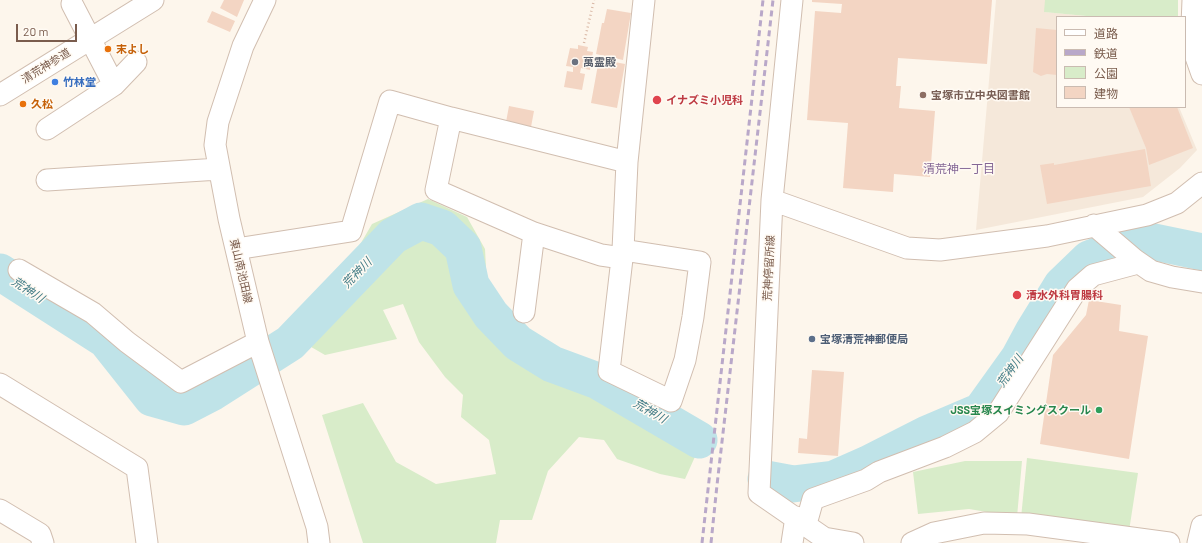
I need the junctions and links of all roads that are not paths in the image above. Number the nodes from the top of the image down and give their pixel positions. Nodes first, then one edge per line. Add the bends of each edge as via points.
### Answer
1 (153, 0) edge
2 (265, 0) edge
3 (644, 0) edge
4 (792, 0) edge
5 (1193, 0) edge
6 (72, 4) dead end
7 (89, 39) junction
8 (136, 62) dead end
9 (1202, 74) edge
10 (114, 85) junction
11 (0, 95) edge
12 (451, 118) junction
13 (47, 129) dead end
14 (627, 162) junction
15 (219, 168) junction
16 (47, 180) dead end
17 (1202, 183) edge
18 (772, 200) junction
19 (1099, 230) junction
20 (534, 233) junction
21 (236, 249) junction
22 (622, 254) junction
23 (1136, 262) junction
24 (20, 270) dead end
25 (1202, 282) edge
26 (524, 312) dead end
27 (259, 346) junction
28 (0, 384) edge
29 (0, 510) edge
30 (801, 521) junction
31 (1202, 526) edge
32 (1093, 538) edge
33 (37, 540) edge
34 (147, 543) edge
35 (318, 543) edge
36 (792, 543) edge
37 (853, 543) edge
38 (912, 543) edge
39 (1169, 543) edge
40 (1198, 543) edge

1 - 7 street, 清荒神参道
2 - 15 street, 東山南池田線 via 243,46 218,122 215,145
3 - 14 street
4 - 18 street, 荒神停留所線
5 - 9 street via 1192,25 1196,57
6 - 7 street
7 - 10 street
7 - 11 street, 清荒神参道
8 - 10 street
10 - 13 street
12 - 14 street
12 - 20 street via 436,190
12 - 21 street via 390,101 351,231
14 - 22 street
15 - 16 street
15 - 21 street, 東山南池田線
17 - 19 street via 1177,203
18 - 19 street via 907,248 940,250
18 - 30 street, 荒神停留所線 via 759,493
19 - 23 street
20 - 22 street via 601,255
20 - 26 street
21 - 27 street, 東山南池田線
22 - 22 street via 609,371 671,401 685,360 700,262
23 - 25 street via 1151,271
23 - 30 street via 1093,275 1077,289 998,413 975,432 945,447 879,472 866,480 813,499
24 - 27 street via 93,313 181,382
27 - 35 street, 東山南池田線 via 317,527
28 - 34 street via 137,468
29 - 33 street
30 - 36 street
30 - 37 street via 824,538
31 - 40 street
32 - 38 street via 1028,524 984,523 934,533
32 - 39 street

